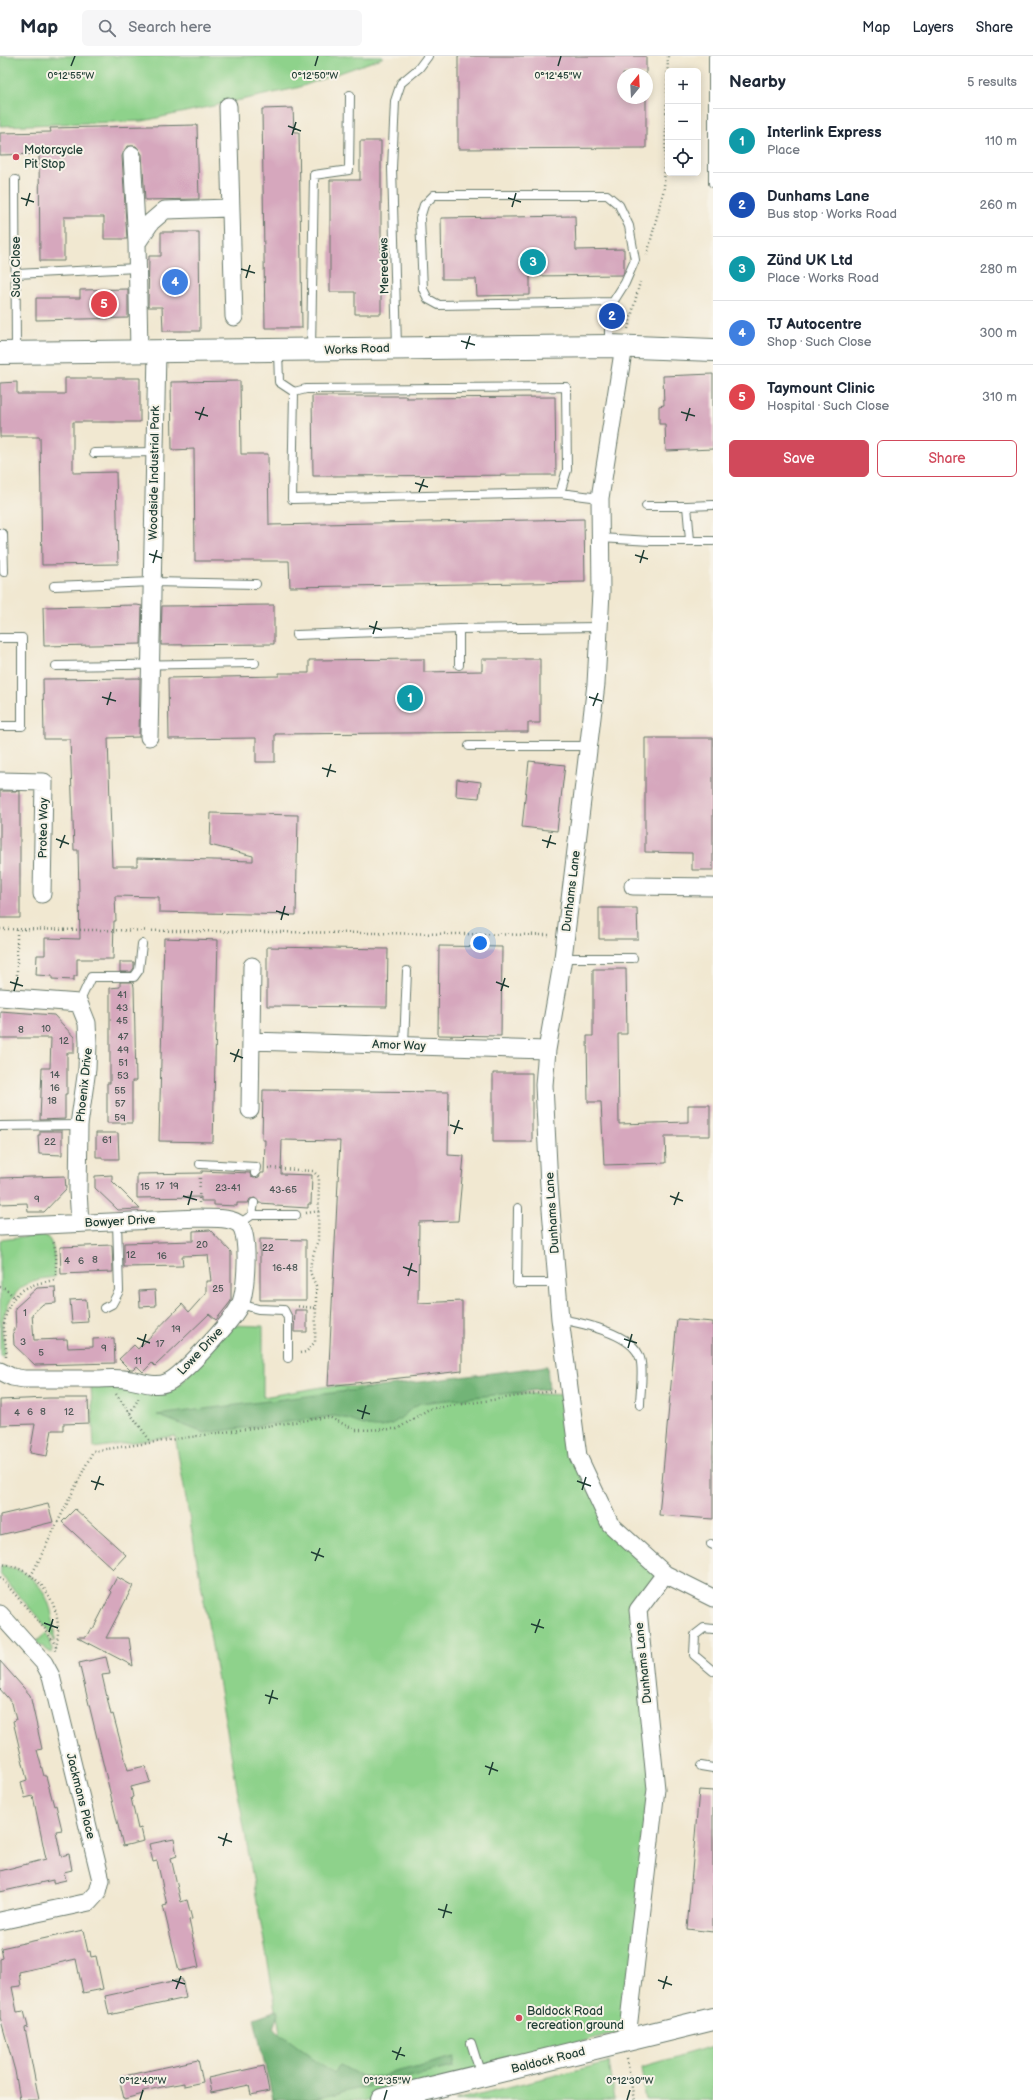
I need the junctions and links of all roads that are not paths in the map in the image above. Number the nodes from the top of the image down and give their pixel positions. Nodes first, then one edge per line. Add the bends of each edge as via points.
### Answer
1 (428, 56) edge
2 (713, 57) edge
3 (350, 95) dead end
4 (228, 106) dead end
5 (132, 155) dead end
6 (15, 180) dead end
7 (713, 183) edge
8 (230, 208) junction
9 (137, 243) junction
10 (137, 268) junction
11 (16, 274) junction
12 (613, 302) junction
13 (234, 317) dead end
14 (616, 346) junction
15 (397, 347) junction
16 (311, 350) junction
17 (713, 350) edge
18 (278, 351) junction
19 (148, 352) junction
20 (8, 353) edge
21 (294, 392) junction
22 (155, 452) junction
23 (94, 453) dead end
24 (560, 493) junction
25 (600, 498) junction
26 (713, 505) edge
27 (646, 506) dead end
28 (687, 506) junction
29 (0, 533) edge
30 (600, 538) junction
31 (690, 540) junction
32 (713, 541) edge
33 (4, 572) dead end
34 (152, 582) junction
35 (256, 584) dead end
36 (54, 586) dead end
37 (599, 627) junction
38 (459, 629) junction
39 (296, 635) dead end
40 (0, 638) edge
41 (256, 664) dead end
42 (150, 665) junction
43 (459, 665) dead end
44 (56, 666) dead end
45 (0, 726) edge
46 (149, 738) dead end
47 (470, 746) dead end
48 (588, 746) junction
49 (0, 781) edge
50 (633, 886) dead end
51 (713, 887) edge
52 (42, 894) dead end
53 (142, 944) dead end
54 (563, 958) junction
55 (633, 958) dead end
56 (252, 966) dead end
57 (407, 971) dead end
58 (0, 997) edge
59 (78, 1003) junction
60 (251, 1041) junction
61 (404, 1045) junction
62 (547, 1050) junction
63 (250, 1110) dead end
64 (80, 1125) junction
65 (0, 1126) edge
66 (200, 1164) road end
67 (256, 1170) road end
68 (254, 1203) dead end
69 (518, 1208) dead end
70 (296, 1215) dead end
71 (246, 1220) junction
72 (117, 1221) junction
73 (80, 1223) junction
74 (0, 1226) edge
75 (557, 1283) junction
76 (240, 1304) junction
77 (104, 1308) dead end
78 (560, 1319) junction
79 (288, 1356) road end
80 (3, 1364) edge
81 (640, 1405) dead end
82 (665, 1574) junction
83 (713, 1598) edge
84 (0, 1614) edge
85 (713, 1629) edge
86 (713, 1671) edge
87 (701, 1766) dead end
88 (713, 1768) edge
89 (0, 1921) edge
90 (713, 2019) edge
91 (624, 2041) junction
92 (471, 2043) dead end
93 (481, 2076) junction
94 (391, 2099) edge

1 - 15 lane, Meredews via 419,68 401,83 395,101
2 - 7 lane
3 - 16 lane via 349,170 314,174
4 - 8 street
5 - 9 street
6 - 11 lane, Such Close
8 - 9 street via 165,210 151,222
8 - 13 street
9 - 10 street
10 - 11 lane
10 - 19 street
11 - 20 lane, Such Close
12 - 12 lane via 635,260 629,226 619,205 607,195 434,195 424,205 420,218 423,289 428,299 439,305
12 - 14 lane via 609,320
14 - 15 street, Works Road
14 - 17 street, Works Road
14 - 25 street, Dunhams Lane
15 - 16 street, Works Road
16 - 18 street, Works Road
18 - 19 street, Works Road
18 - 21 lane via 279,382
19 - 20 street, Works Road
19 - 22 street, Woodside Industrial Park
21 - 24 lane via 292,499
21 - 24 lane via 306,389 566,387 567,470
22 - 23 lane
22 - 34 street, Woodside Industrial Park
24 - 25 lane
25 - 30 street, Dunhams Lane
26 - 28 lane
27 - 28 lane
28 - 31 lane
29 - 33 lane via 3,534
30 - 31 lane
30 - 37 street, Dunhams Lane
31 - 32 lane
34 - 35 lane
34 - 36 lane
34 - 42 street, Woodside Industrial Park
37 - 38 lane
37 - 48 street, Dunhams Lane via 596,684
38 - 39 lane
38 - 43 lane
40 - 45 lane via 22,638 22,726
41 - 42 lane
42 - 44 lane
42 - 46 street, Woodside Industrial Park
47 - 48 lane
48 - 54 street, Dunhams Lane
49 - 52 street, Protea Way via 44,782
50 - 51 street
53 - 59 lane via 139,970 134,977 91,977
54 - 55 lane
54 - 62 street, Dunhams Lane
56 - 60 street
57 - 61 lane
58 - 59 street
59 - 64 street, Phoenix Drive via 87,1023 88,1044
60 - 61 street, Amor Way
60 - 63 street
61 - 62 street, Amor Way
62 - 75 street, Dunhams Lane via 544,1085
64 - 65 lane
64 - 73 street, Phoenix Drive
66 - 67 lane
68 - 71 lane
69 - 75 lane via 518,1283
70 - 71 lane
71 - 72 street, Bowyer Drive via 199,1218
71 - 76 street, Lowe Drive via 244,1284
72 - 73 street, Bowyer Drive
72 - 77 lane via 119,1291 112,1304
73 - 74 street, Bowyer Drive
75 - 78 street, Dunhams Lane
76 - 79 lane via 258,1309 284,1310 288,1318
76 - 80 street, Lowe Drive via 230,1319 182,1372 167,1383 147,1384 128,1379 24,1379 12,1377
78 - 81 lane via 606,1331 623,1339 637,1352 641,1359
78 - 82 street, Dunhams Lane via 578,1456 610,1524
82 - 83 street
82 - 91 street, Dunhams Lane via 638,1610 656,1789 628,2029
84 - 89 street, Jackmans Place via 44,1663 54,1686 101,1880 95,1898 89,1902
85 - 86 lane via 704,1628 695,1635 694,1655
87 - 88 lane
90 - 91 street, Baldock Road
91 - 93 street, Baldock Road
92 - 93 lane
93 - 94 street, Baldock Road

